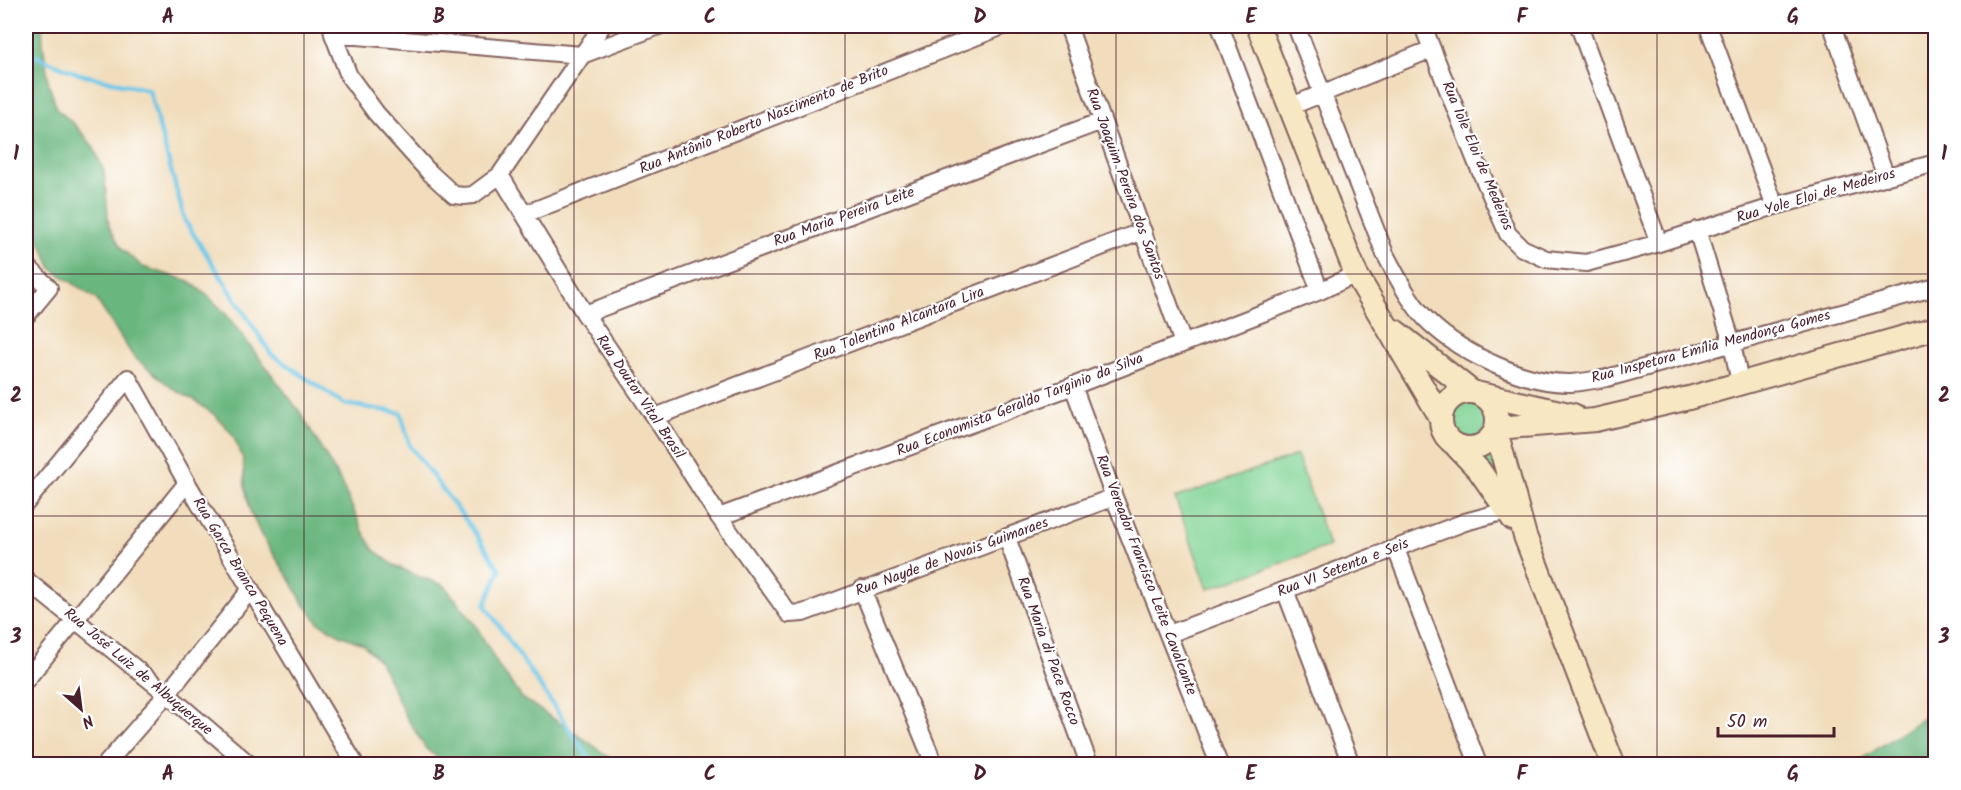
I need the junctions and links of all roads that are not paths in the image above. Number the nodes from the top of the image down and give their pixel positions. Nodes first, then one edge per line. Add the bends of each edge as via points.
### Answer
1 (602, 26) edge
2 (659, 26) edge
3 (1003, 26) edge
4 (1068, 26) edge
5 (1220, 26) edge
6 (1258, 26) edge
7 (1296, 26) edge
8 (1423, 26) edge
9 (1579, 26) edge
10 (1708, 26) edge
11 (1832, 26) edge
12 (333, 30) edge
13 (1432, 49) junction
14 (582, 55) junction
15 (1322, 95) junction
16 (1289, 107) junction
17 (1102, 121) junction
18 (1935, 163) edge
19 (500, 175) junction
20 (1886, 177) junction
21 (1775, 206) junction
22 (525, 214) junction
23 (1697, 230) junction
24 (1143, 231) junction
25 (1659, 243) junction
26 (26, 266) edge
27 (1356, 274) junction
28 (1935, 287) edge
29 (1320, 291) junction
30 (585, 314) junction
31 (26, 316) edge
32 (1387, 324) junction
33 (1935, 328) edge
34 (1183, 343) junction
35 (1732, 343) junction
36 (1740, 383) junction
37 (1073, 386) junction
38 (1476, 393) junction
39 (655, 417) junction
40 (1441, 418) junction
41 (1595, 420) junction
42 (1496, 430) junction
43 (1457, 447) junction
44 (187, 483) junction
45 (1114, 497) junction
46 (26, 503) edge
47 (719, 517) junction
48 (1517, 521) junction
49 (1007, 538) junction
50 (1396, 549) junction
51 (26, 580) edge
52 (251, 589) junction
53 (862, 590) junction
54 (1285, 590) junction
55 (789, 614) joint
56 (75, 619) junction
57 (1169, 634) junction
58 (26, 680) edge
59 (167, 694) junction
60 (106, 765) edge
61 (249, 765) edge
62 (355, 765) edge
63 (934, 765) edge
64 (1089, 765) edge
65 (1219, 765) edge
66 (1351, 765) edge
67 (1478, 765) edge
68 (1612, 765) edge

1 - 14 street
2 - 14 street
3 - 22 street, Rua Antônio Roberto Nascimento de Brito
4 - 17 street, Rua Joaquim Pereira dos Santos
5 - 29 street
6 - 16 main road
7 - 15 street, Rua Inspetora Emília Mendonça Gomes
8 - 13 street, Rua Iole Eloi de Medeiros
9 - 25 street
10 - 21 street
11 - 20 street
12 - 14 street
12 - 19 street via 348,76 376,113 454,195 472,195
13 - 15 street
13 - 25 street, Rua Iole Eloi de Medeiros via 1508,234 1522,248 1546,259 1586,263
14 - 19 street
15 - 16 street
15 - 35 street, Rua Inspetora Emília Mendonça Gomes via 1385,254 1402,286 1430,323 1463,347 1502,368 1534,379 1570,383 1607,378
16 - 27 main road
17 - 24 street, Rua Joaquim Pereira dos Santos
17 - 30 street, Rua Maria Pereira Leite
18 - 20 street, Rua Yole Eloi de Medeiros
19 - 22 street, Rua Doutor Vital Brasil
20 - 21 street, Rua Yole Eloi de Medeiros
21 - 23 street, Rua Yole Eloi de Medeiros
22 - 30 street, Rua Doutor Vital Brasil
23 - 25 street, Rua Iole Eloi de Medeiros
23 - 35 street
24 - 34 street, Rua Joaquim Pereira dos Santos
24 - 39 street, Rua Tolentino Alcantara Lira
26 - 31 street via 49,288
27 - 29 street
27 - 32 main road
28 - 35 street, Rua Inspetora Emília Mendonça Gomes
29 - 34 street, Rua Economista Geraldo Targinio da Silva
30 - 39 street, Rua Doutor Vital Brasil
32 - 38 main road
32 - 40 main road
33 - 36 main road
34 - 37 street, Rua Economista Geraldo Targinio da Silva
35 - 36 street
36 - 41 main road
37 - 45 street, Rua Vereador Francisco Leite Cavalcante
37 - 47 street, Rua Economista Geraldo Targinio da Silva
38 - 40 main road via 1464,392 1451,399
38 - 41 main road
38 - 42 main road via 1490,400 1496,410
39 - 47 street, Rua Doutor Vital Brasil
40 - 43 main road via 1444,435
41 - 42 main road
42 - 43 main road via 1480,447
42 - 48 main road
43 - 48 main road
44 - 46 street, Rua Garca Branca Pequena via 128,378
44 - 52 street, Rua Garca Branca Pequena
44 - 56 street
45 - 49 street, Rua Nayde de Novais Guimaraes
45 - 57 street, Rua Vereador Francisco Leite Cavalcante
47 - 55 street, Rua Doutor Vital Brasil
48 - 50 street, Rua VI Setenta e Seis via 1496,513
48 - 68 main road
49 - 53 street, Rua Nayde de Novais Guimaraes
49 - 64 street, Rua Maria di Pace Rocco
50 - 54 street, Rua VI Setenta e Seis
50 - 67 street
51 - 56 street, Rua José Luiz de Albuquerque
52 - 59 street
52 - 62 street, Rua Garca Branca Pequena
53 - 55 street, Rua Nayde de Novais Guimaraes via 803,613
53 - 63 street
54 - 57 street, Rua VI Setenta e Seis
54 - 66 street
56 - 58 street
56 - 59 street, Rua José Luiz de Albuquerque
57 - 65 street, Rua Vereador Francisco Leite Cavalcante
59 - 60 street
59 - 61 street, Rua José Luiz de Albuquerque

